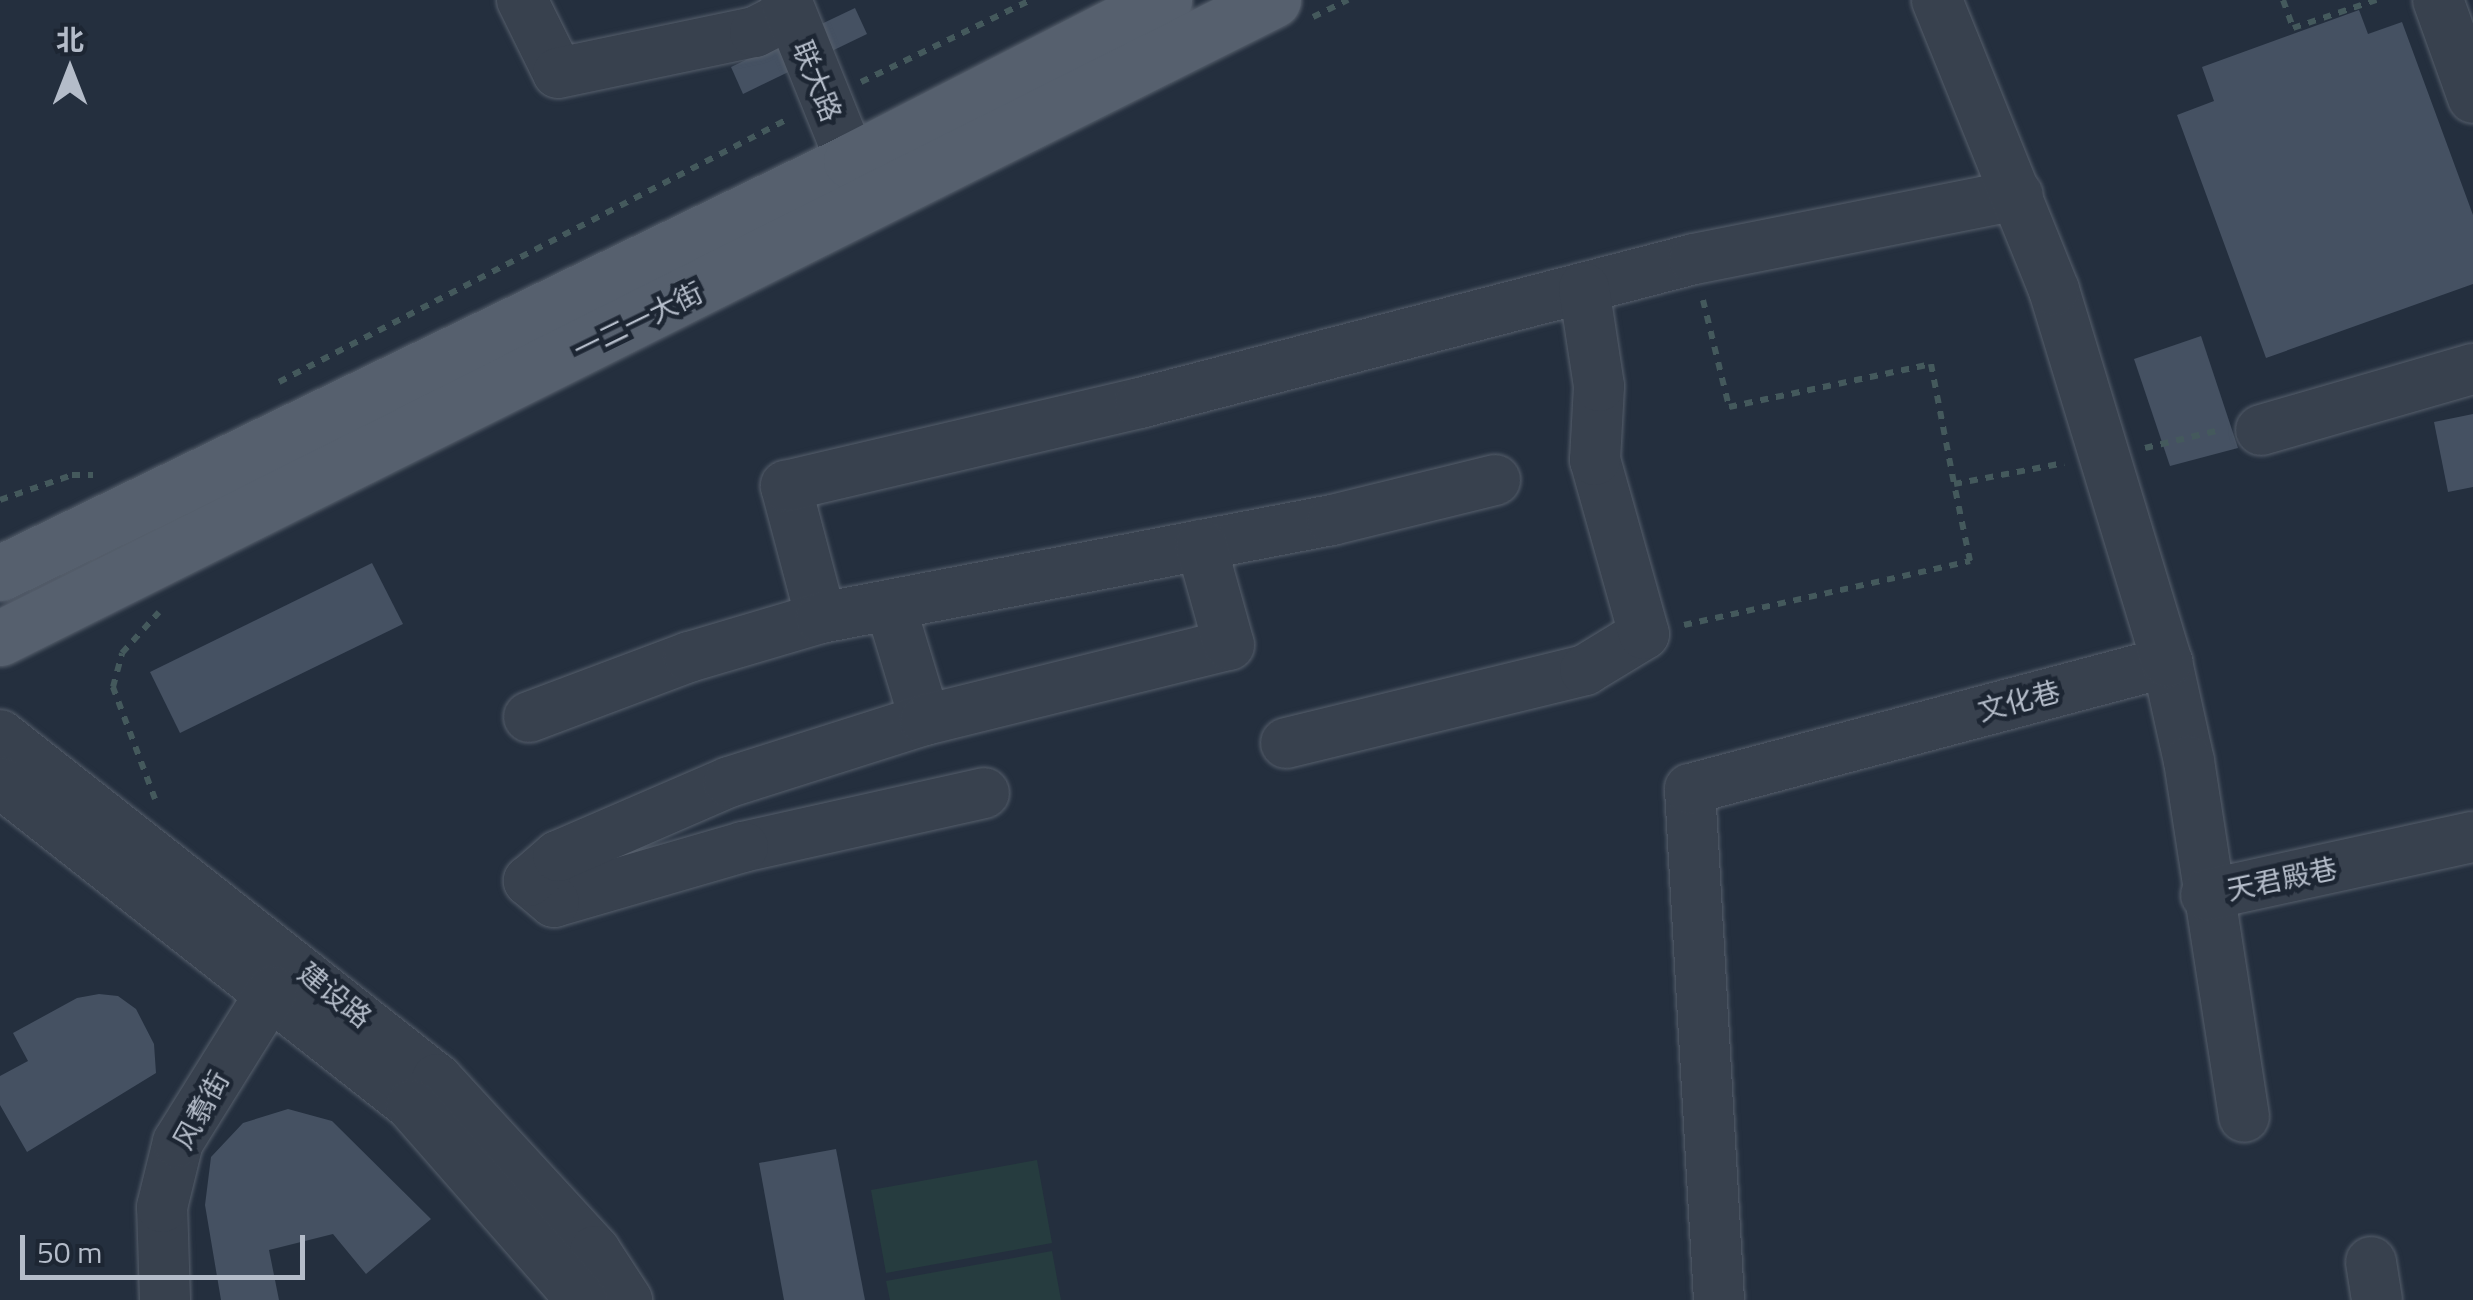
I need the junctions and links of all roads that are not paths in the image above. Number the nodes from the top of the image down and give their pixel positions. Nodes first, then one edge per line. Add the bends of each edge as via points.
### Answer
1 (522, 0) edge
2 (1164, 0) edge
3 (1273, 0) edge
4 (2438, 0) edge
5 (1946, 2) edge
6 (788, 7) edge
7 (2473, 98) edge
8 (851, 161) junction
9 (2018, 195) junction
10 (1584, 288) junction
11 (2473, 369) edge
12 (2261, 430) road end
13 (1495, 480) dead end
14 (1201, 545) junction
15 (0, 573) edge
16 (890, 605) junction
17 (822, 618) junction
18 (0, 638) edge
19 (2166, 662) junction
20 (528, 717) dead end
21 (925, 720) junction
22 (0, 735) edge
23 (1286, 743) dead end
24 (0, 782) edge
25 (984, 793) dead end
26 (2473, 837) edge
27 (2206, 895) junction
28 (272, 991) junction
29 (2244, 1117) dead end
30 (166, 1300) edge
31 (582, 1300) edge
32 (626, 1300) edge
33 (1720, 1300) edge

1 - 6 street via 558,73 755,32
2 - 8 main road, 一二一大街
3 - 18 main road, 一二一大街
4 - 7 street
5 - 9 street
6 - 8 street, 联大路
8 - 15 main road, 一二一大街
9 - 10 street via 1694,259
9 - 19 street
10 - 17 street via 786,486
10 - 23 street via 1599,386 1595,460 1644,634 1585,670
11 - 12 street
13 - 14 street
14 - 16 street
14 - 21 street via 1229,645
16 - 17 street
16 - 21 street
17 - 20 street via 689,656
19 - 27 street, 天君殿巷 via 2189,761
19 - 33 street, 文化巷 via 1690,788
21 - 25 street via 729,782 558,856 528,881 554,902 743,847
22 - 32 street, 建设路 via 437,1078 595,1251
24 - 28 street, 建设路
26 - 27 street, 天君殿巷
27 - 29 street
28 - 30 street, 风翥街 via 178,1142 162,1207
28 - 31 street, 建设路 via 411,1105

